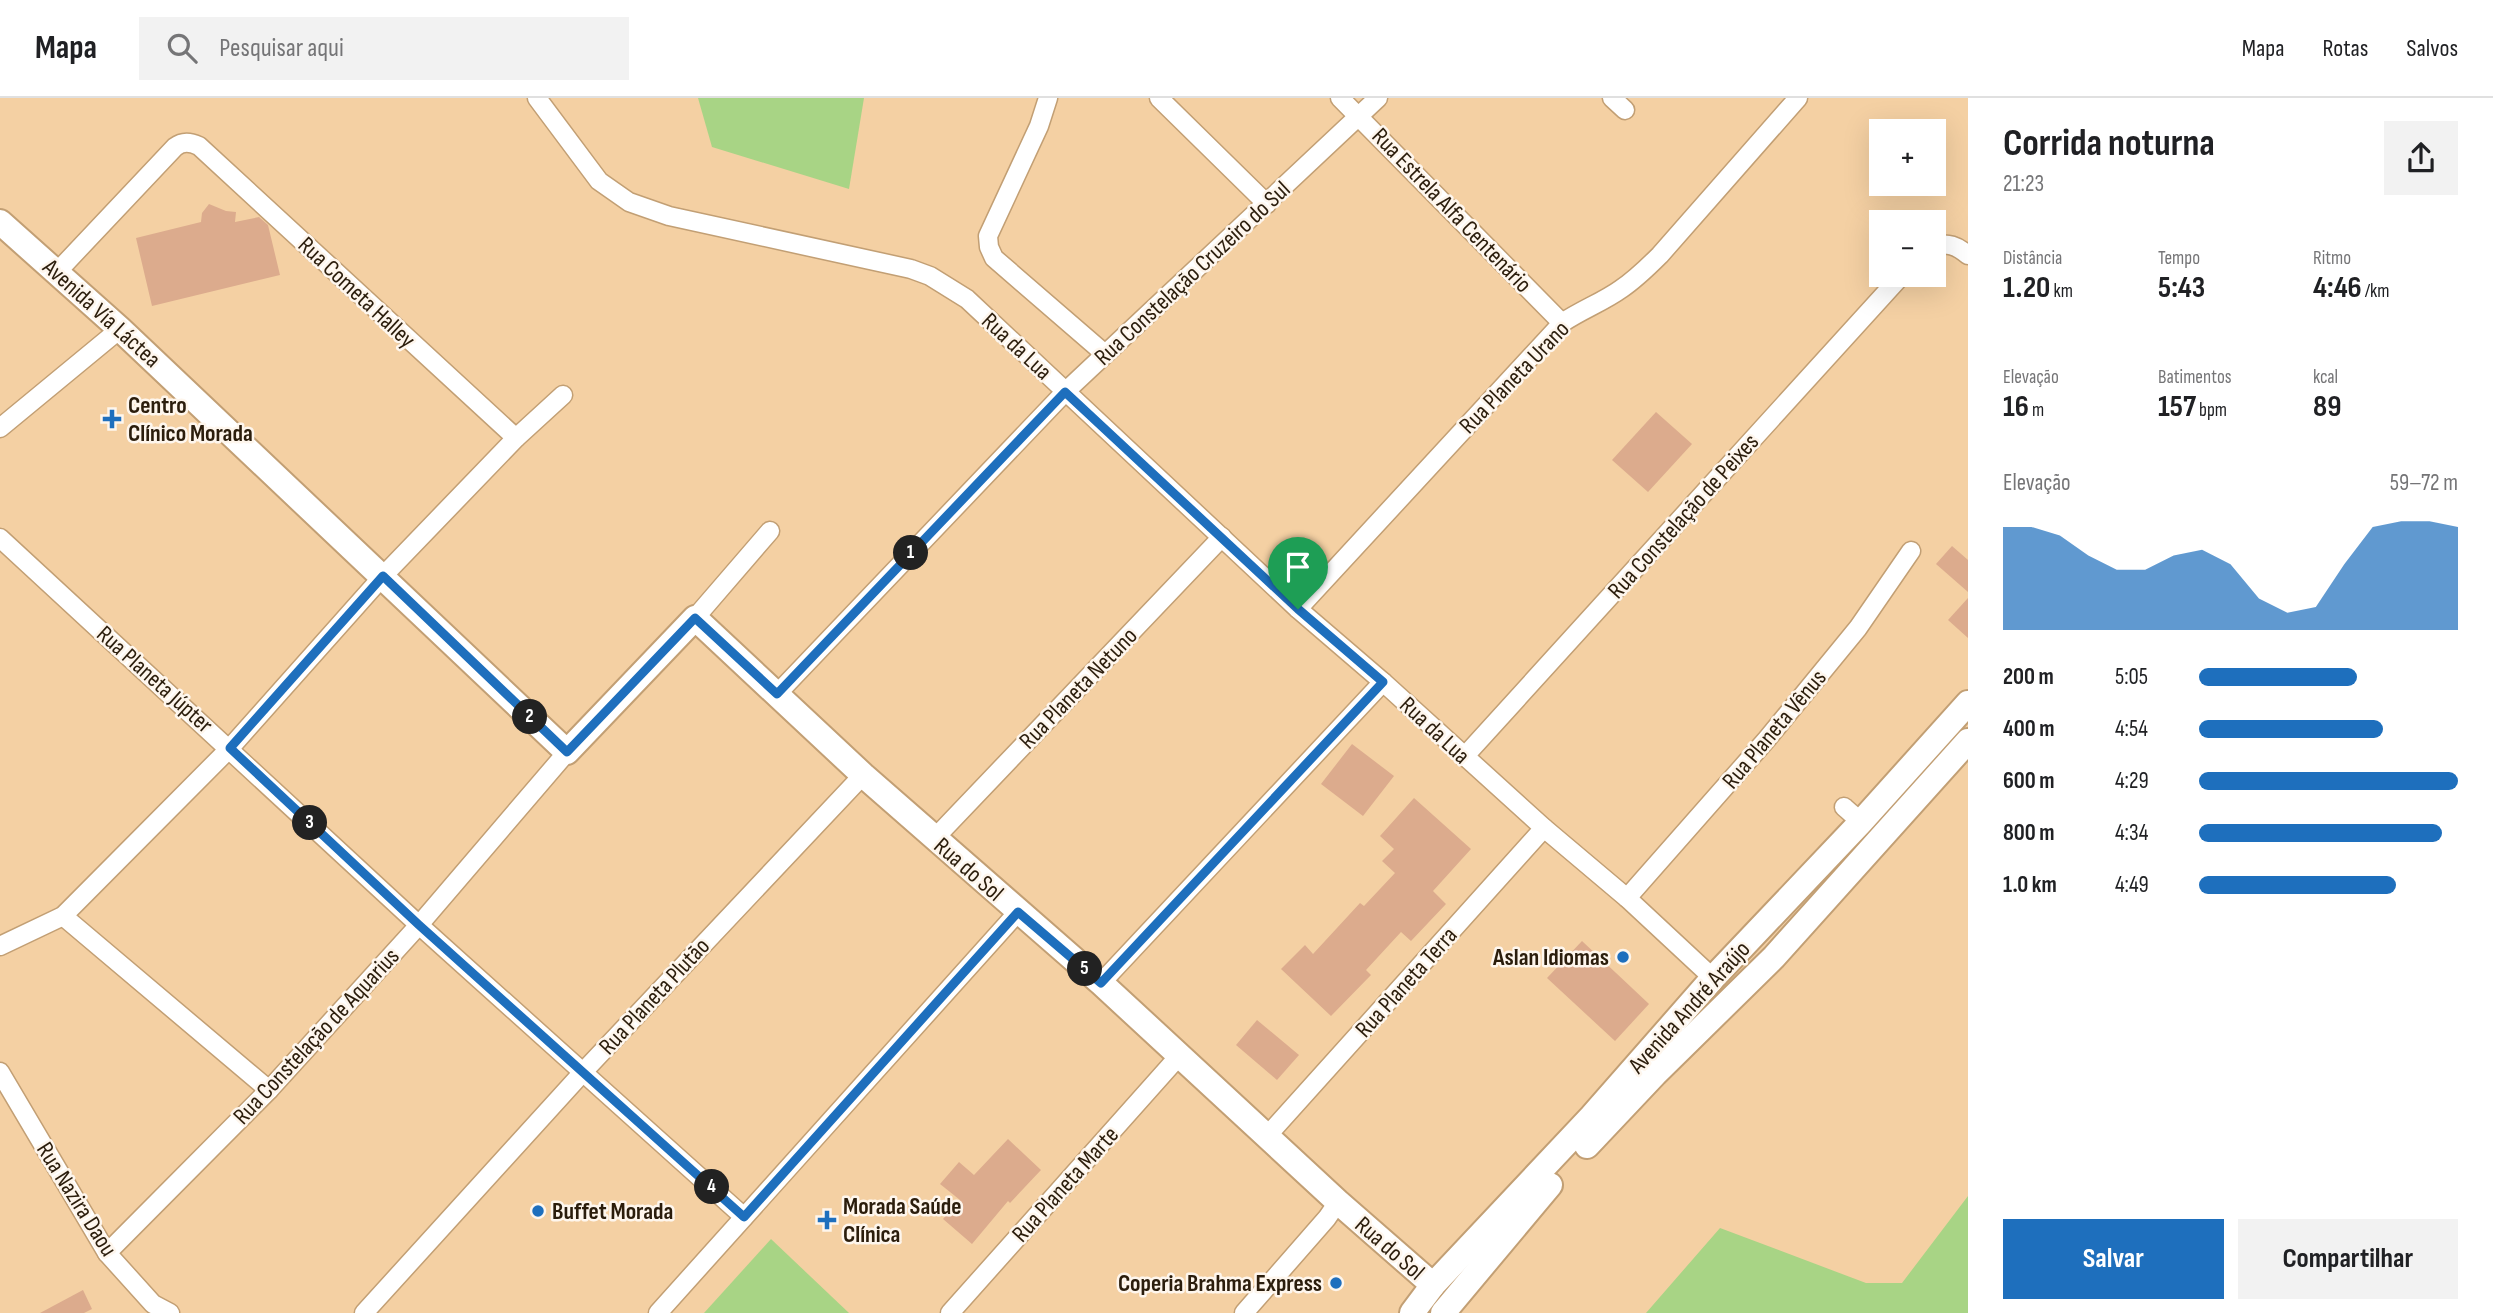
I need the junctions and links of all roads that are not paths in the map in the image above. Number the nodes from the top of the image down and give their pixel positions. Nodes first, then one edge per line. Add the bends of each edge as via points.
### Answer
1 (537, 98) edge
2 (1048, 98) edge
3 (1159, 98) edge
4 (1340, 98) edge
5 (1378, 98) edge
6 (1798, 98) edge
7 (1360, 116) junction
8 (1267, 204) junction
9 (0, 222) edge
10 (1946, 244) edge
11 (1968, 255) edge
12 (57, 272) junction
13 (1891, 287) edge
14 (1562, 323) junction
15 (120, 329) junction
16 (1105, 354) junction
17 (1065, 392) junction
18 (563, 396) dead end
19 (0, 428) edge
20 (516, 438) junction
21 (771, 531) dead end
22 (1222, 537) junction
23 (0, 538) edge
24 (1911, 551) dead end
25 (383, 576) junction
26 (1298, 609) junction
27 (695, 618) junction
28 (1383, 682) junction
29 (777, 694) junction
30 (1967, 705) edge
31 (1968, 741) edge
32 (230, 748) junction
33 (567, 752) junction
34 (1464, 757) junction
35 (863, 775) junction
36 (1544, 828) junction
37 (934, 839) junction
38 (1627, 898) junction
39 (1018, 912) junction
40 (63, 916) junction
41 (419, 925) junction
42 (0, 946) edge
43 (1713, 978) junction
44 (1101, 983) junction
45 (1179, 1056) junction
46 (584, 1071) junction
47 (0, 1072) edge
48 (270, 1090) junction
49 (1269, 1135) junction
50 (1338, 1202) junction
51 (744, 1217) junction
52 (107, 1253) junction
53 (1433, 1285) junction
54 (170, 1313) edge
55 (364, 1313) edge
56 (658, 1313) edge
57 (950, 1313) edge
58 (1244, 1313) edge
59 (1412, 1313) edge
60 (1443, 1313) edge

1 - 17 street, Rua da Lua via 599,181 629,202 669,216 930,276 967,299
2 - 16 street via 988,236 989,247 994,258
3 - 8 street
4 - 7 street, Rua Estrela Alfa Centenário
5 - 7 street, Rua Constelação Cruzeiro do Sul
6 - 14 street, Rua Planeta Urano via 1660,255 1619,290
7 - 8 street, Rua Constelação Cruzeiro do Sul
7 - 14 street, Rua Estrela Alfa Centenário
8 - 16 street, Rua Constelação Cruzeiro do Sul
9 - 12 street, Avenida Vía Láctea
10 - 11 street via 1958,246
12 - 15 street, Avenida Vía Láctea
12 - 20 street, Rua Cometa Halley via 175,147 186,142 199,146
13 - 34 street, Rua Constelação de Peixes
14 - 26 street, Rua Planeta Urano
15 - 19 street
15 - 25 street, Avenida Vía Láctea
16 - 17 street, Rua Constelação Cruzeiro do Sul
17 - 22 street, Rua da Lua
17 - 29 street, Rua Constelação Cruzeiro do Sul
18 - 20 street
20 - 25 street
21 - 27 street, Rua Constelação de Aquarius
22 - 26 street, Rua da Lua
22 - 37 street, Rua Planeta Netuno
23 - 32 street, Rua Planeta Júpter
24 - 38 street, Rua Planeta Vênus via 1850,638
25 - 32 street
25 - 33 street, Avenida Vía Láctea
26 - 28 street, Rua da Lua
27 - 29 street, Rua do Sol
27 - 33 street, Rua Constelação de Aquarius
28 - 34 street, Rua da Lua
28 - 44 street
29 - 35 street, Rua do Sol
30 - 43 street, Avenida André Araújo via 1852,814
31 - 60 street, Avenida André Araújo via 1780,950 1535,1201
32 - 40 street
32 - 41 street, Rua Planeta Júpter
33 - 41 street, Rua Constelação de Aquarius
34 - 36 street, Rua da Lua
35 - 37 street, Rua do Sol
35 - 46 street, Rua Planeta Plutão
36 - 38 street, Rua da Lua
36 - 49 street, Rua Planeta Terra
37 - 39 street, Rua do Sol
38 - 43 street, Rua da Lua
39 - 44 street, Rua do Sol
39 - 51 street
40 - 42 street
40 - 48 street
41 - 46 street, Rua Planeta Júpter
41 - 48 street, Rua Constelação de Aquarius
43 - 53 street, Avenida André Araújo via 1592,1116
44 - 45 street, Rua do Sol
45 - 49 street, Rua do Sol
45 - 57 street, Rua Planeta Marte
46 - 51 street, Rua Planeta Júpter
46 - 55 street, Rua Planeta Plutão
47 - 52 street, Rua Nazira Daou
48 - 52 street, Rua Constelação de Aquarius
49 - 50 street, Rua do Sol
50 - 53 street, Rua do Sol
50 - 58 street
51 - 56 street
52 - 54 street, Rua Nazira Daou via 153,1304
53 - 59 street, Avenida André Araújo

